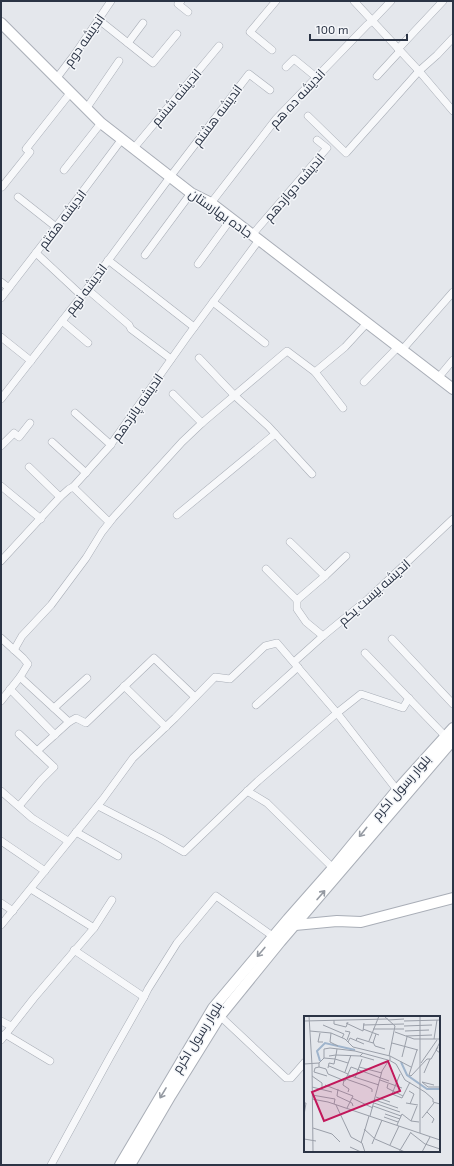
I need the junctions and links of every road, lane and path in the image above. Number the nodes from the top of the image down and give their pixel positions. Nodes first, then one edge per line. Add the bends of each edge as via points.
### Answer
1 (111, 1) edge
2 (181, 1) edge
3 (276, 1) edge
4 (354, 1) edge
5 (392, 1) edge
6 (443, 1) edge
7 (188, 12) dead end
8 (99, 20) junction
9 (372, 21) junction
10 (1, 23) edge
11 (142, 23) dead end
12 (176, 34) dead end
13 (453, 38) edge
14 (128, 42) junction
15 (219, 46) dead end
16 (272, 50) dead end
17 (399, 50) junction
18 (119, 61) dead end
19 (286, 67) dead end
20 (418, 71) junction
21 (377, 76) dead end
22 (316, 77) junction
23 (56, 79) junction
24 (270, 90) dead end
25 (71, 92) junction
26 (86, 109) junction
27 (453, 111) edge
28 (308, 116) dead end
29 (101, 123) junction
30 (122, 139) junction
31 (317, 140) dead end
32 (134, 148) junction
33 (64, 170) dead end
34 (170, 177) junction
35 (2, 187) dead end
36 (191, 193) junction
37 (18, 197) dead end
38 (211, 203) junction
39 (231, 219) junction
40 (56, 227) junction
41 (256, 238) junction
42 (36, 253) junction
43 (145, 256) dead end
44 (108, 260) junction
45 (198, 264) dead end
46 (1, 282) edge
47 (9, 288) junction
48 (86, 289) junction
49 (453, 292) edge
50 (81, 295) junction
51 (1, 298) edge
52 (213, 302) junction
53 (62, 321) junction
54 (367, 323) junction
55 (194, 327) junction
56 (1, 337) edge
57 (88, 343) dead end
58 (265, 343) dead end
59 (400, 349) junction
60 (199, 358) dead end
61 (171, 359) junction
62 (453, 360) edge
63 (31, 361) junction
64 (315, 372) junction
65 (438, 378) junction
66 (364, 382) dead end
67 (453, 389) edge
68 (3, 394) edge
69 (174, 394) dead end
70 (234, 395) junction
71 (343, 408) dead end
72 (75, 413) dead end
73 (30, 423) dead end
74 (202, 423) junction
75 (275, 434) junction
76 (52, 442) dead end
77 (111, 445) junction
78 (1, 446) edge
79 (29, 467) dead end
80 (86, 473) junction
81 (312, 474) dead end
82 (73, 487) junction
83 (4, 489) edge
84 (60, 497) junction
85 (1, 498) edge
86 (178, 515) dead end
87 (41, 519) junction
88 (453, 520) edge
89 (109, 522) junction
90 (290, 542) dead end
91 (346, 556) dead end
92 (2, 558) edge
93 (266, 569) dead end
94 (325, 576) junction
95 (297, 600) junction
96 (323, 636) junction
97 (1, 638) edge
98 (392, 639) dead end
99 (14, 650) junction
100 (365, 653) dead end
101 (296, 665) junction
102 (20, 677) junction
103 (87, 678) dead end
104 (124, 686) junction
105 (10, 689) junction
106 (195, 697) junction
107 (409, 698) junction
108 (1, 700) edge
109 (453, 704) edge
110 (256, 705) dead end
111 (54, 708) junction
112 (336, 713) junction
113 (69, 722) junction
114 (166, 727) junction
115 (453, 728) edge
116 (19, 734) dead end
117 (55, 735) junction
118 (450, 738) edge
119 (37, 751) junction
120 (397, 790) junction
121 (1, 791) edge
122 (246, 791) junction
123 (18, 806) junction
124 (98, 806) junction
125 (76, 832) junction
126 (1, 841) edge
127 (68, 841) junction
128 (118, 856) dead end
129 (332, 868) junction
130 (45, 870) junction
131 (31, 889) junction
132 (453, 898) edge
133 (112, 900) dead end
134 (1, 903) edge
135 (13, 911) junction
136 (291, 922) junction
137 (1, 924) edge
138 (94, 928) junction
139 (274, 937) junction
140 (74, 950) junction
141 (144, 997) junction
142 (220, 1016) junction
143 (1, 1021) edge
144 (12, 1026) junction
145 (3, 1037) edge
146 (50, 1061) dead end
147 (304, 1063) edge
148 (51, 1165) edge
149 (120, 1165) edge
150 (130, 1165) edge

1 - 8 street, اندیشه دوم
2 - 7 street via 178,4
3 - 16 street via 250,32
4 - 9 street
5 - 9 street, اندیشه ده هم
6 - 17 street
8 - 14 street
8 - 23 street, اندیشه دوم
9 - 17 street
9 - 22 street, اندیشه ده هم
10 - 23 main road, جاده بهارستان
11 - 14 street
12 - 14 street via 153,63
13 - 20 street
15 - 32 street, اندیشه ششم
17 - 20 street
17 - 21 street
18 - 26 street
19 - 22 street via 294,59
20 - 27 street
20 - 28 street via 346,153
22 - 38 street, اندیشه ده هم via 276,119
23 - 25 main road, جاده بهارستان
24 - 34 street, اندیشه هشتم via 249,74
25 - 26 main road, جاده بهارستان
25 - 35 street via 26,149 30,152
26 - 29 main road, جاده بهارستان
29 - 30 main road, جاده بهارستان
29 - 33 street
30 - 32 main road, جاده بهارستان
30 - 40 street, اندیشه هفتم
31 - 41 street, اندیشه دوازدهم via 327,148
32 - 34 main road, جاده بهارستان
34 - 36 main road, جاده بهارستان
34 - 44 street, اندیشه نهم
36 - 38 main road, جاده بهارستان
36 - 43 street
37 - 40 street
38 - 39 main road, جاده بهارستان
39 - 41 main road, جاده بهارستان
39 - 45 street
40 - 42 street, اندیشه هفتم
41 - 52 street, اندیشه پانزدهم
41 - 54 main road, جاده بهارستان
42 - 47 street, اندیشه هفتم
42 - 50 street
44 - 48 street, اندیشه نهم
44 - 55 street
46 - 47 street
47 - 51 street, اندیشه هفتم
48 - 50 street, اندیشه نهم
48 - 61 street via 131,329
49 - 59 street
50 - 53 street, اندیشه نهم
52 - 55 street, اندیشه پانزدهم
52 - 58 street
53 - 57 street
53 - 63 street, اندیشه نهم
54 - 59 main road, جاده بهارستان
54 - 64 street via 345,347
55 - 61 street, اندیشه پانزدهم
56 - 63 street
59 - 65 main road, جاده بهارستان
59 - 66 street
60 - 70 street
61 - 77 street, اندیشه پانزدهم
62 - 65 street
63 - 68 street, اندیشه نهم
64 - 70 street via 287,351
64 - 71 street
65 - 67 main road, جاده بهارستان
69 - 74 street
70 - 74 street
70 - 75 street
72 - 77 street
73 - 78 street via 19,436 14,433
74 - 89 street
75 - 81 street
75 - 86 street
76 - 80 street
77 - 80 street, اندیشه پانزدهم
79 - 84 street
80 - 82 street, اندیشه پانزدهم
82 - 84 street, اندیشه پانزدهم
82 - 89 street
83 - 85 street
83 - 87 street
84 - 87 street, اندیشه پانزدهم
87 - 92 street, اندیشه پانزدهم
88 - 96 street, اندیشه بیست یکم via 368,599
89 - 99 street via 56,599 22,636
90 - 94 street
91 - 94 street
93 - 95 street
94 - 95 street
95 - 96 street via 297,609 306,622
96 - 101 street, اندیشه بیست یکم
97 - 99 street
98 - 109 street
99 - 102 street via 28,664
100 - 107 street
101 - 106 street via 277,643 266,646 230,679 215,677
101 - 110 street, اندیشه بیست یکم
101 - 112 street
102 - 105 street
102 - 111 street
103 - 111 street
104 - 106 street via 154,658
104 - 113 street via 86,723 76,718
104 - 114 street
105 - 108 street
105 - 117 street
106 - 114 street
107 - 112 street via 403,708 362,694
107 - 118 street
111 - 113 street
112 - 120 street
112 - 122 street
113 - 117 street
114 - 124 street via 133,758
115 - 118 main road, بلوار رسول اکرم
116 - 119 street
117 - 119 street
118 - 120 main road, بلوار رسول اکرم
136 -> 118 main road, بلوار رسول اکرم
119 - 123 street via 54,767
120 -> 129 main road, بلوار رسول اکرم
121 - 123 street
122 - 124 street via 184,852
122 - 129 street via 267,803
123 - 127 street
124 - 125 street
125 - 127 street
125 - 128 street
126 - 130 street
127 - 130 street
129 - 136 main road, بلوار رسول اکرم
130 - 131 street
131 - 135 street
131 - 138 street
132 - 136 main road via 361,922
133 - 138 street
134 - 135 street
135 - 137 street
136 - 139 main road, بلوار رسول اکرم
136 - 142 main road, بلوار رسول اکرم
138 - 140 street
139 - 141 street via 216,896 177,944
139 -> 149 main road, بلوار رسول اکرم via 213,1008
140 - 141 street
140 - 144 street
141 - 148 street
142 - 147 street via 286,1078 292,1078
142 - 150 main road, بلوار رسول اکرم
143 - 144 street
144 - 145 street
145 - 146 street

